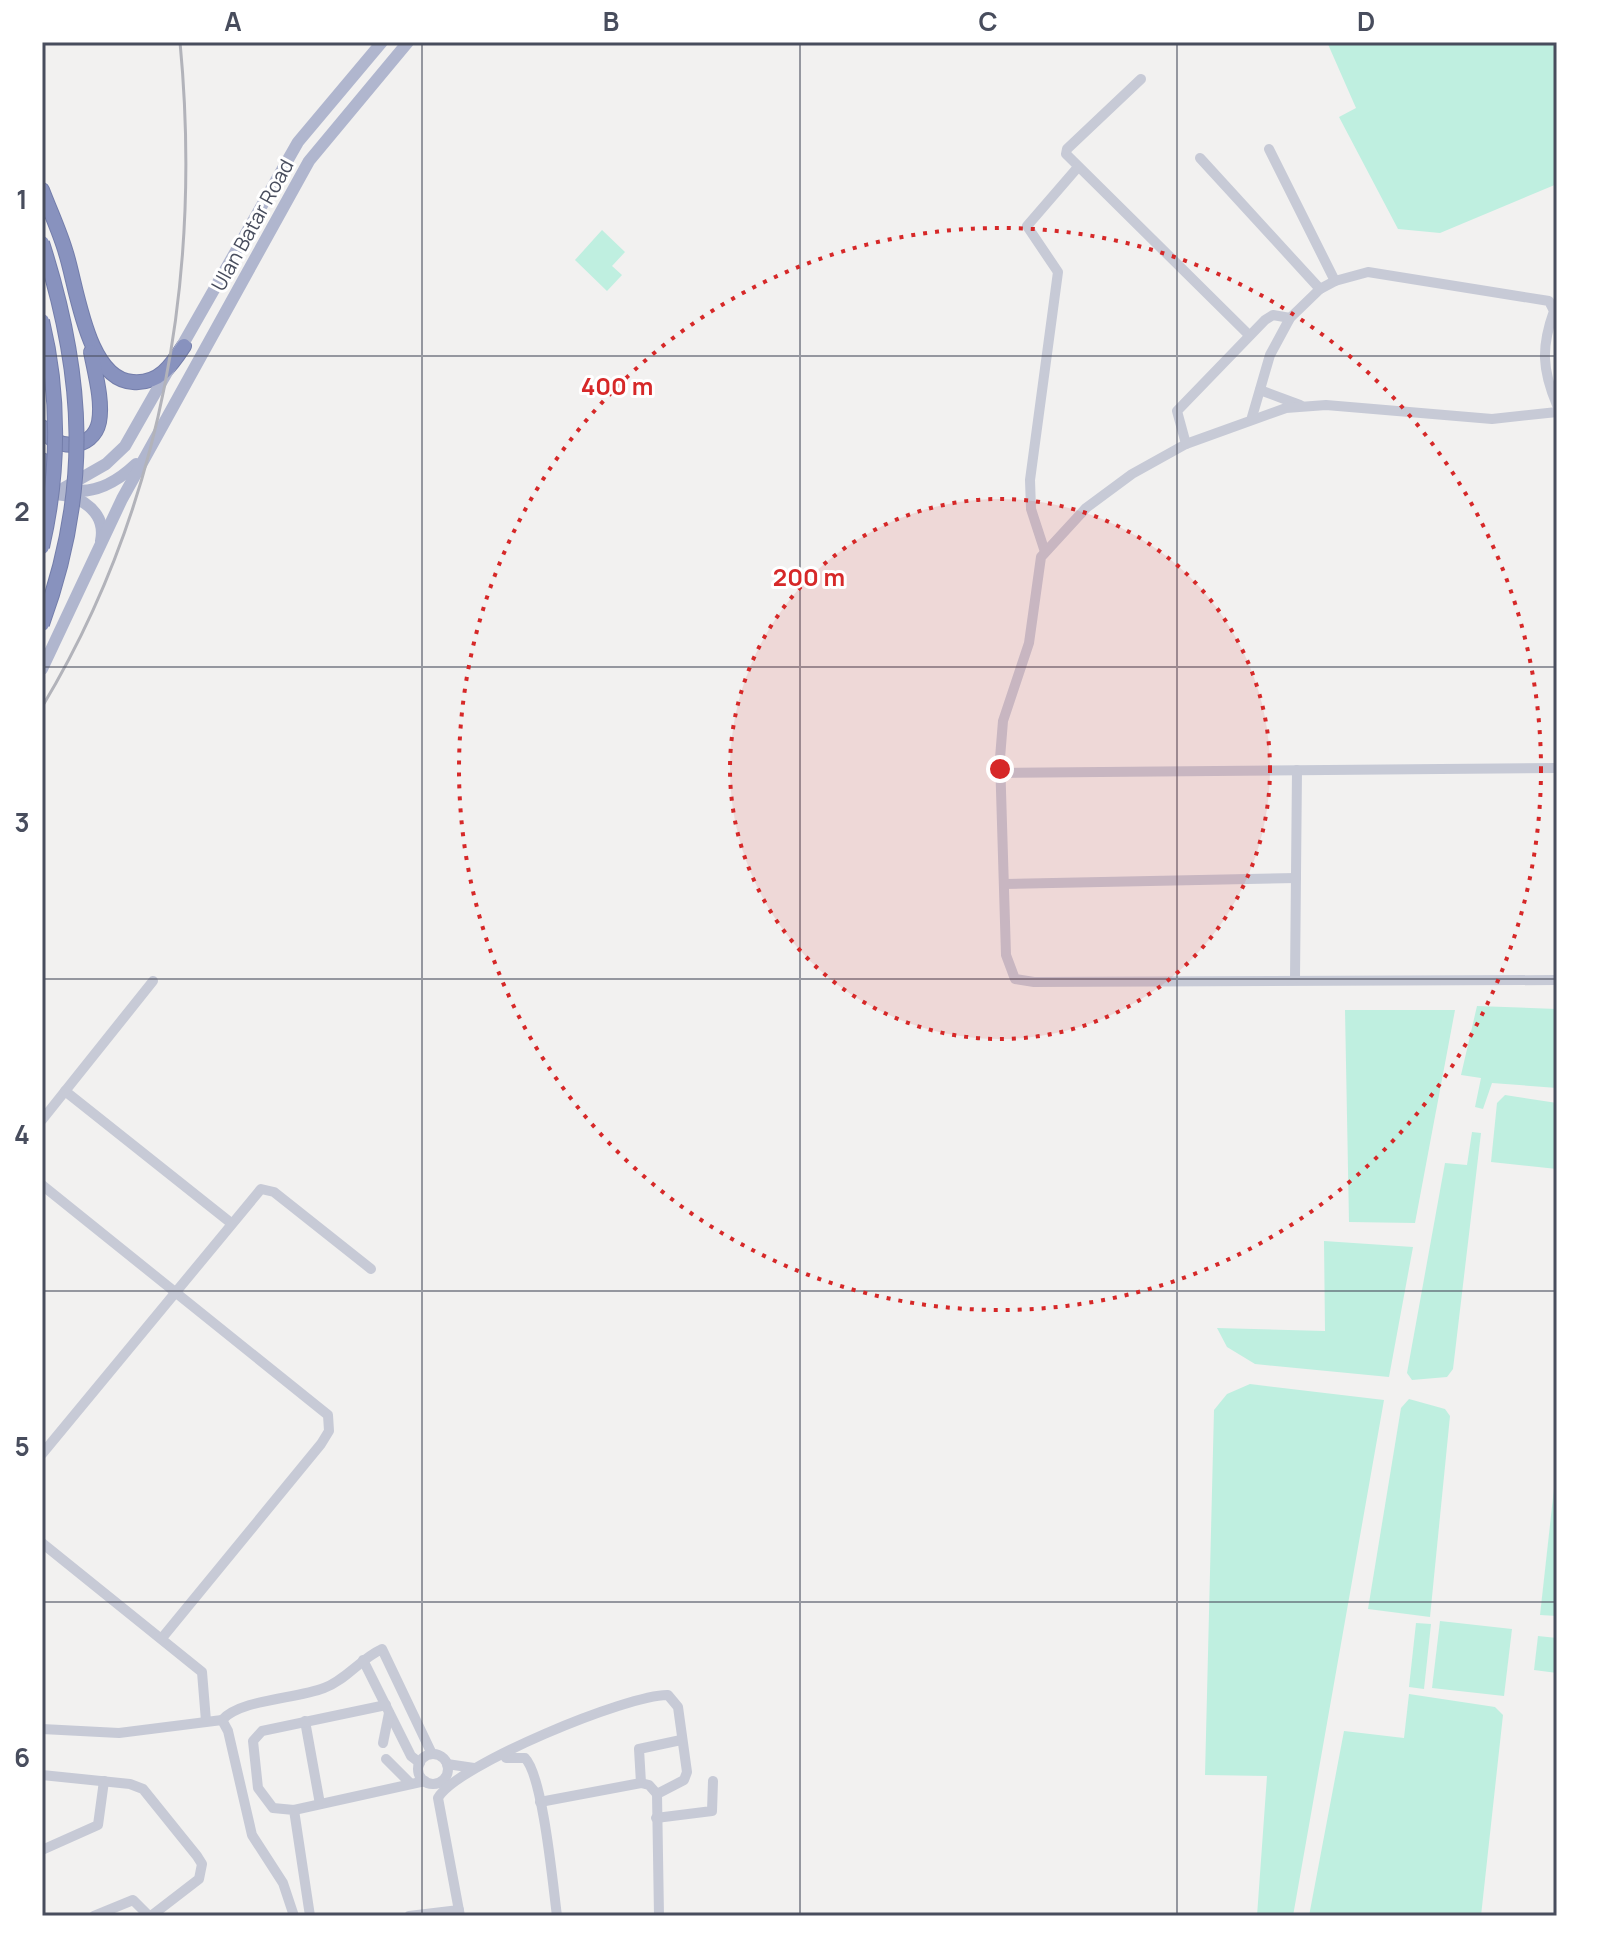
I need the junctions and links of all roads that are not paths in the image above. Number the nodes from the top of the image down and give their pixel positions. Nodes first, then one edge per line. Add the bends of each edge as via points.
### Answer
1 (382, 42) edge
2 (408, 42) edge
3 (1141, 79) dead end
4 (1269, 149) dead end
5 (1200, 158) dead end
6 (1078, 167) junction
7 (42, 190) edge
8 (42, 243) edge
9 (1335, 281) junction
10 (1320, 289) junction
11 (1290, 318) junction
12 (42, 321) edge
13 (85, 325) junction
14 (1249, 335) junction
15 (184, 346) junction
16 (1260, 390) junction
17 (1557, 405) edge
18 (1301, 406) junction
19 (1557, 412) edge
20 (1252, 417) junction
21 (42, 427) edge
22 (153, 443) junction
23 (1186, 444) junction
24 (42, 460) edge
25 (43, 485) edge
26 (64, 488) junction
27 (42, 547) edge
28 (99, 549) junction
29 (1045, 552) junction
30 (42, 624) edge
31 (42, 669) edge
32 (1557, 768) edge
33 (1297, 770) junction
34 (1000, 773) junction
35 (1296, 878) junction
36 (1004, 884) junction
37 (1295, 978) junction
38 (1557, 980) edge
39 (153, 981) dead end
40 (65, 1091) junction
41 (42, 1120) edge
42 (42, 1185) edge
43 (231, 1223) junction
44 (371, 1269) dead end
45 (174, 1290) junction
46 (42, 1454) edge
47 (42, 1543) edge
48 (162, 1638) junction
49 (363, 1660) junction
50 (388, 1709) junction
51 (222, 1720) junction
52 (206, 1721) junction
53 (305, 1721) junction
54 (42, 1729) edge
55 (681, 1740) junction
56 (383, 1743) dead end
57 (432, 1754) junction
58 (496, 1758) junction
59 (386, 1759) dead end
60 (420, 1763) junction
61 (474, 1768) junction
62 (448, 1773) junction
63 (42, 1775) edge
64 (104, 1781) junction
65 (713, 1781) dead end
66 (641, 1783) junction
67 (411, 1784) junction
68 (433, 1786) junction
69 (657, 1794) junction
70 (540, 1802) junction
71 (320, 1804) junction
72 (294, 1810) junction
73 (656, 1818) junction
74 (42, 1850) edge
75 (460, 1913) edge
76 (94, 1916) edge
77 (150, 1916) edge
78 (294, 1916) edge
79 (310, 1916) edge
80 (409, 1916) edge
81 (557, 1916) edge
82 (659, 1916) edge

1 - 15 main road, Ulan Batar Road via 298,142
2 - 22 main road, Ulan Batar Road via 309,161
3 - 6 street via 1066,151
4 - 9 street
5 - 10 street
6 - 14 street
6 - 29 street via 1027,226 1058,272 1030,480 1031,509
7 - 13 highway via 66,252
8 - 30 highway, bridge via 70,342 79,430 68,541
9 - 10 street
9 - 17 street via 1368,272 1549,301 1554,311 1543,362
10 - 11 street
11 - 14 street via 1269,316
11 - 16 street via 1270,355
12 - 27 highway, bridge via 53,389 55,452
13 - 15 highway via 106,368 127,382 163,374
13 - 21 highway via 98,392 97,429 82,443 64,446
14 - 23 street via 1177,411
15 - 26 main road, Ulan Batar Road via 118,455
16 - 18 street
16 - 20 street
18 - 19 street via 1492,419
18 - 20 street
20 - 23 street
22 - 26 main road via 115,481 84,491
22 - 28 main road
23 - 29 street via 1098,497
24 - 25 highway
25 - 26 main road
25 - 28 main road via 88,504 101,526
28 - 31 main road
29 - 34 street via 1038,567 1029,643 1003,721
32 - 33 street
33 - 34 street
33 - 35 street
34 - 36 street
35 - 36 street
35 - 37 street
36 - 37 street via 1006,955 1015,979
37 - 38 street
39 - 40 street
40 - 41 street
40 - 43 street
42 - 45 street
43 - 44 street via 257,1192 268,1188
43 - 45 street
45 - 46 street
45 - 48 street via 322,1407 330,1423 321,1444
47 - 48 street
48 - 52 street via 202,1672
49 - 50 street
49 - 51 street via 332,1685 239,1708
49 - 57 street via 382,1649
50 - 53 street
50 - 56 street
50 - 60 street via 411,1756
51 - 52 street
51 - 78 street via 252,1835 283,1883
52 - 54 street via 134,1733
53 - 71 street
53 - 72 street via 262,1731 253,1741 260,1795 273,1808
55 - 58 street via 675,1700 652,1695 616,1705
55 - 66 street via 639,1749
55 - 69 street via 686,1777
57 - 60 street
57 - 62 street via 441,1756
58 - 61 street
58 - 70 street via 525,1758 530,1763
59 - 67 street
60 - 68 street
61 - 62 street
61 - 62 street via 461,1763
62 - 68 street
63 - 64 street
64 - 74 street via 98,1825
64 - 77 street via 143,1789 202,1864 193,1886
65 - 73 street via 712,1811
66 - 69 street
66 - 70 street
67 - 68 street
67 - 71 street
68 - 75 street
69 - 73 street
70 - 81 street
71 - 72 street
72 - 79 street
73 - 82 street
75 - 80 street
76 - 77 street via 133,1900

